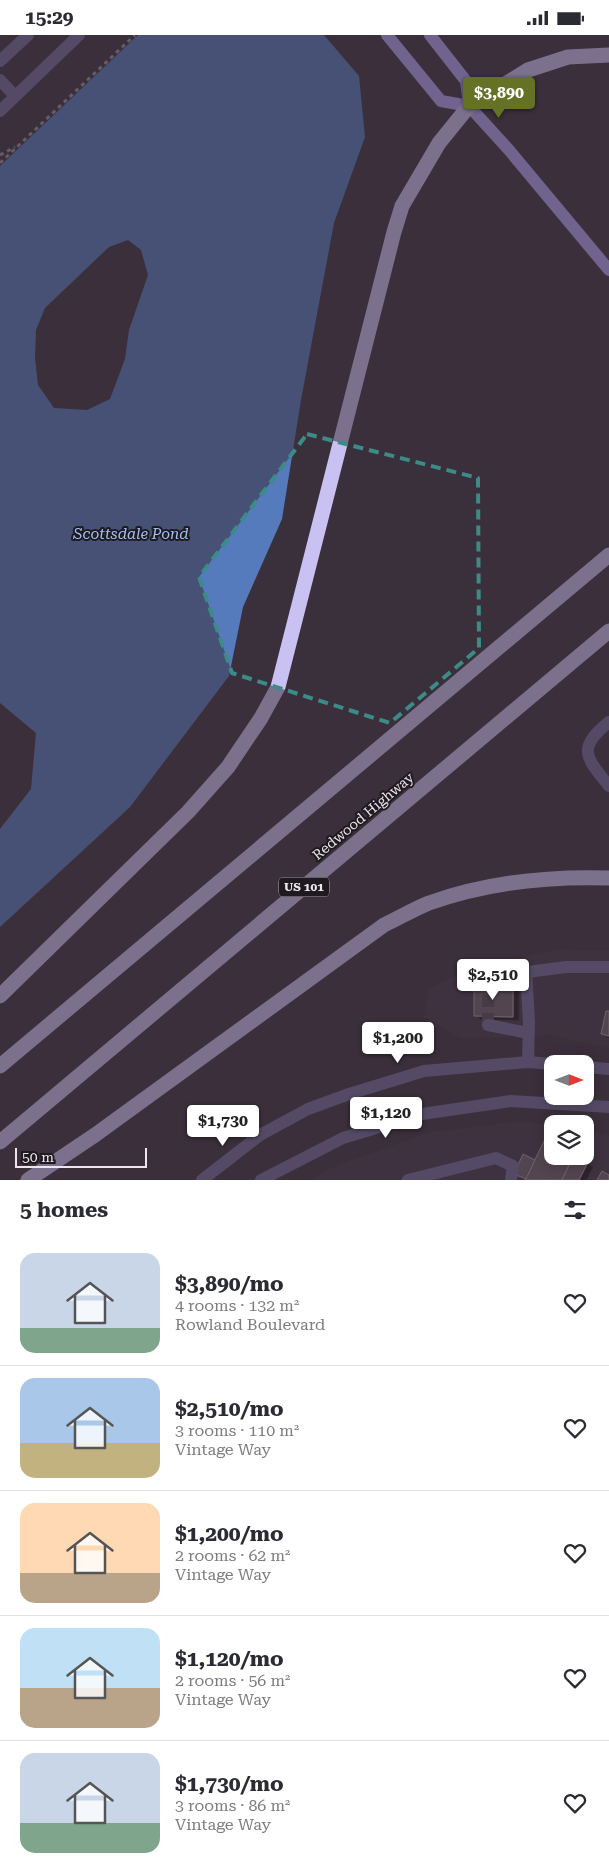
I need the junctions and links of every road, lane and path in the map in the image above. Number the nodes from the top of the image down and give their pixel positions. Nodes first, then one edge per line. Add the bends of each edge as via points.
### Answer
1 (28, 35) edge
2 (79, 35) edge
3 (134, 35) edge
4 (387, 35) edge
5 (430, 35) edge
6 (609, 55) edge
7 (0, 61) edge
8 (0, 80) edge
9 (15, 96) junction
10 (469, 106) junction
11 (0, 111) edge
12 (18, 145) junction
13 (0, 155) edge
14 (0, 163) edge
15 (609, 270) edge
16 (609, 555) edge
17 (609, 631) edge
18 (609, 722) edge
19 (609, 786) edge
20 (609, 878) edge
21 (609, 967) edge
22 (526, 972) junction
23 (488, 977) dead end
24 (0, 996) edge
25 (488, 1025) dead end
26 (528, 1033) junction
27 (528, 1062) junction
28 (544, 1063) edge
29 (0, 1066) edge
30 (594, 1068) edge
31 (609, 1069) edge
32 (609, 1107) edge
33 (0, 1142) edge
34 (28, 1180) edge
35 (202, 1180) edge
36 (262, 1180) edge
37 (408, 1180) edge
38 (511, 1180) edge

1 - 7 street
2 - 9 street
3 - 12 path
4 - 10 main road via 441,101
5 - 10 main road via 466,81
6 - 10 highway via 568,57 528,70
8 - 9 street
9 - 11 street
10 - 15 main road
10 - 24 highway via 440,143 402,206 278,687 261,719 228,767 188,811
12 - 13 path
12 - 14 path
16 - 29 highway
17 - 33 highway, Redwood Highway / US 101
18 - 19 street via 595,734 588,747 588,759
20 - 34 highway via 529,879 486,887 428,904 384,925
21 - 22 street via 566,967
22 - 23 street
22 - 26 street
25 - 26 street
26 - 27 street
27 - 28 street
27 - 35 street via 424,1071 349,1094 308,1109 260,1135
30 - 31 street
32 - 36 street via 511,1101 422,1114 343,1138
37 - 38 street via 496,1158 513,1166

